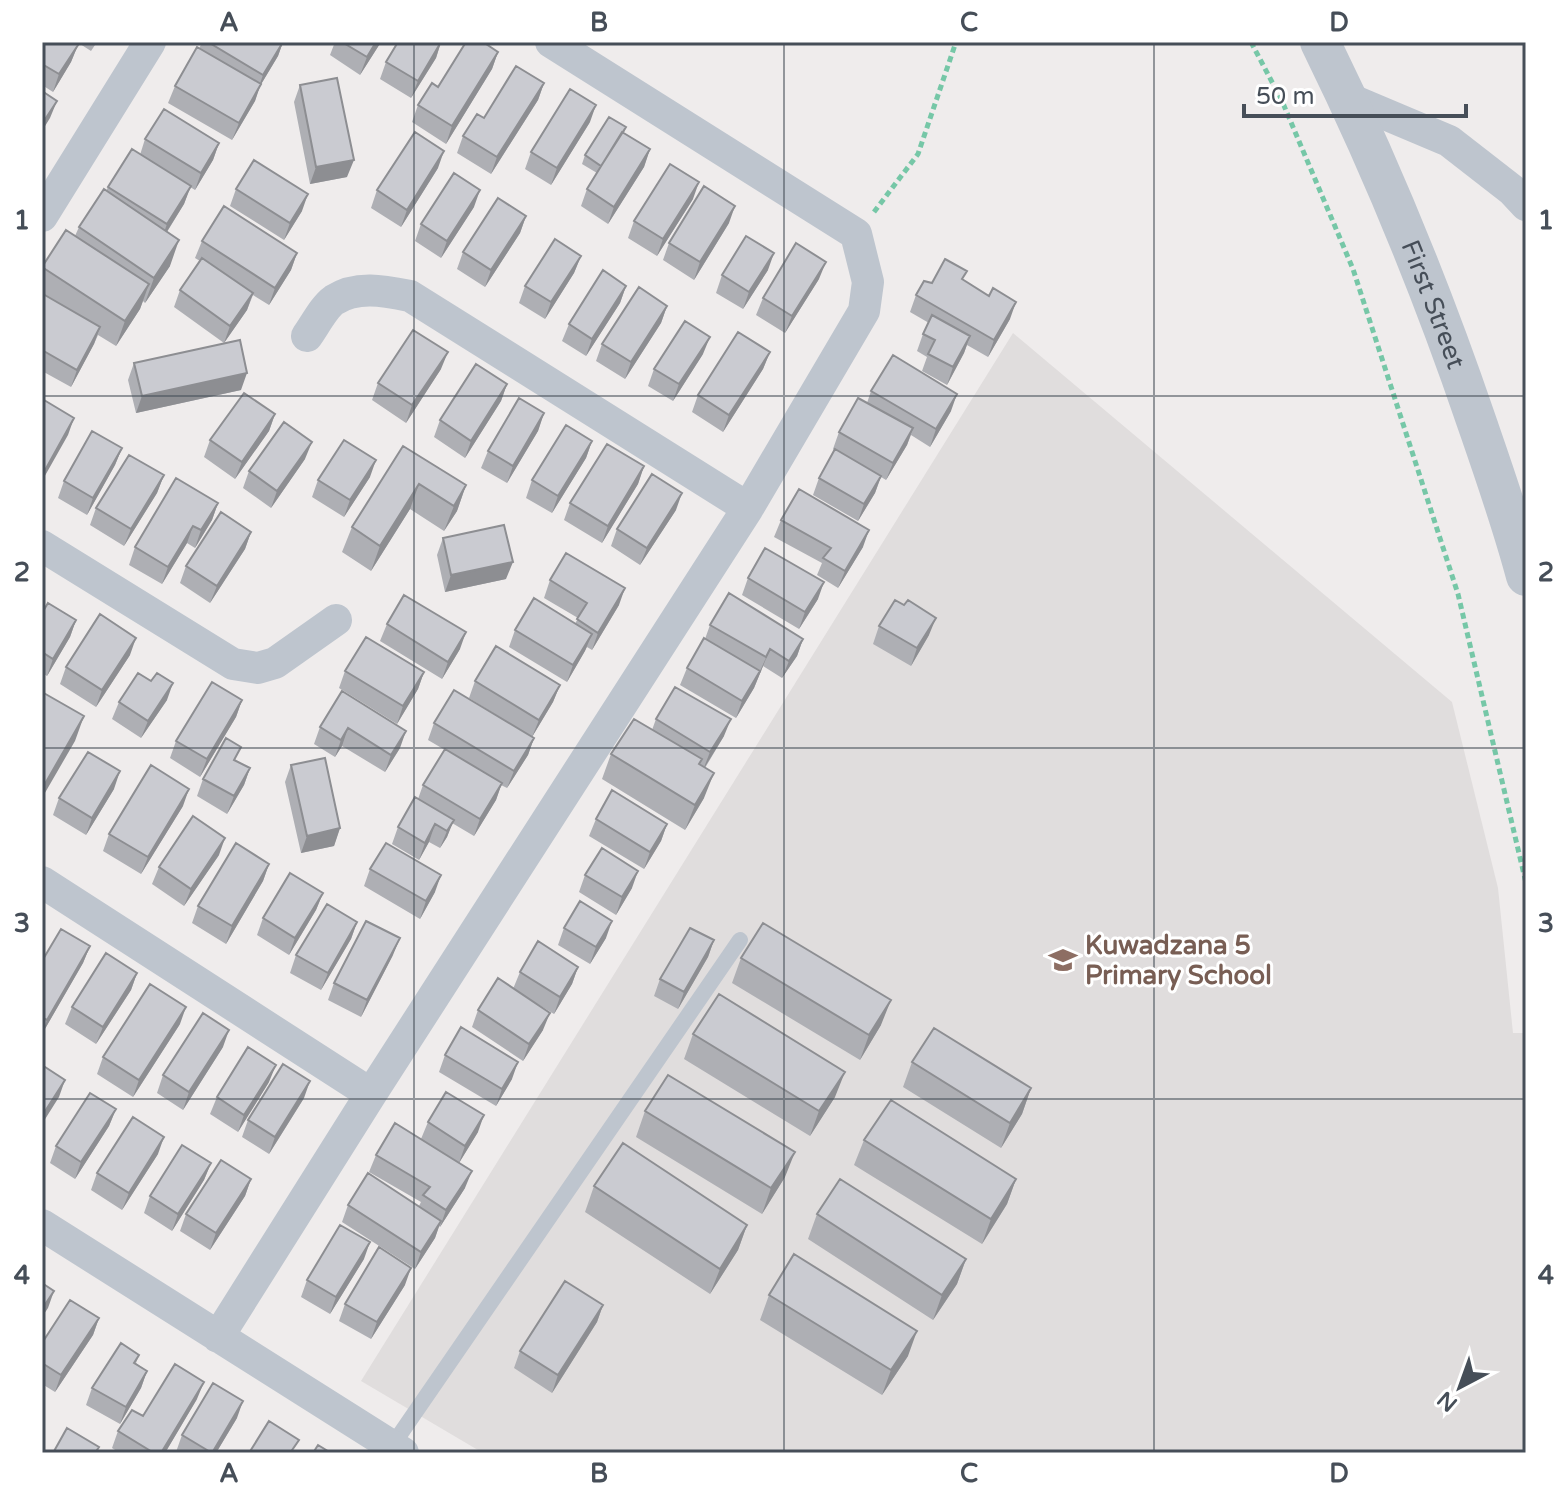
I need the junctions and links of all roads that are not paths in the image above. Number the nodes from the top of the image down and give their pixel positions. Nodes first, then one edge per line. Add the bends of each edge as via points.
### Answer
1 (150, 42) edge
2 (551, 42) edge
3 (1320, 42) edge
4 (1347, 98) junction
5 (1526, 205) edge
6 (42, 216) edge
7 (307, 336) dead end
8 (748, 508) junction
9 (42, 546) edge
10 (1526, 576) edge
11 (336, 620) dead end
12 (42, 882) edge
13 (740, 940) dead end
14 (371, 1094) junction
15 (42, 1225) edge
16 (218, 1337) junction
17 (397, 1450) edge

1 - 6 street
2 - 8 street via 856,234 868,282 864,311
3 - 4 street, First Street
4 - 5 street via 1449,141
4 - 10 street, First Street via 1442,322
7 - 8 street via 332,300 376,290 410,296
8 - 14 street
9 - 11 street via 233,664 258,668 275,663
12 - 14 street
13 - 17 lane
14 - 16 street
15 - 16 street
16 - 17 street

